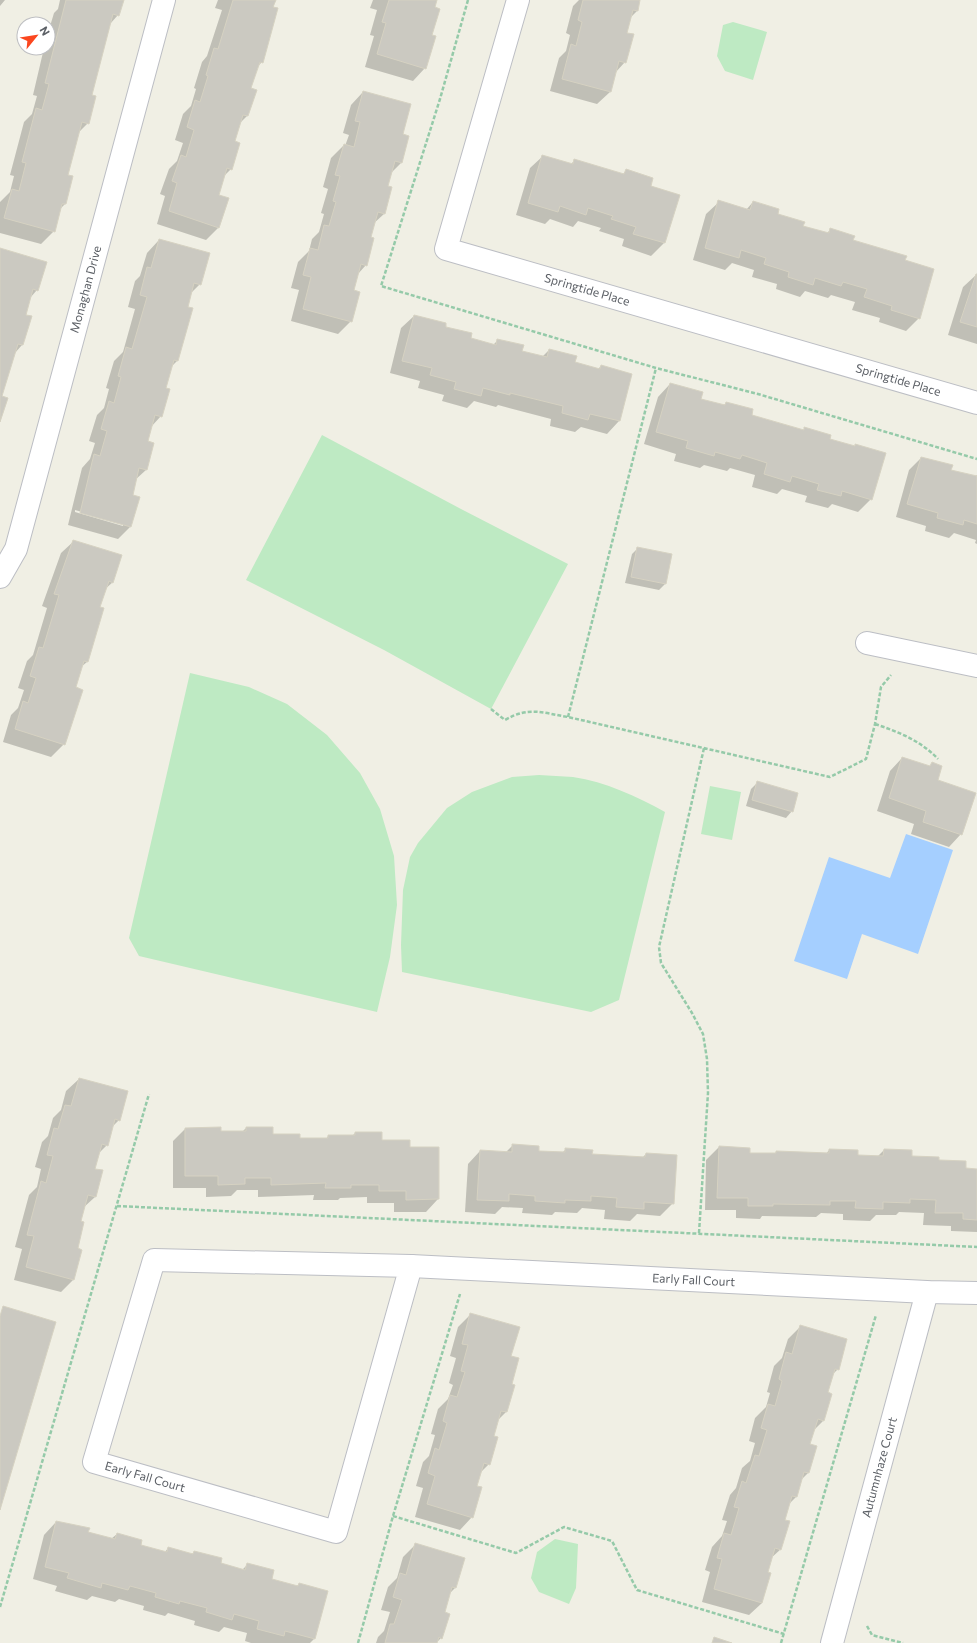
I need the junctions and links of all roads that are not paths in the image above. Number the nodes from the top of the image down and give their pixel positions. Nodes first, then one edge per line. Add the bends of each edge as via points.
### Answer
1 (164, 0) edge
2 (518, 0) edge
3 (977, 403) edge
4 (0, 577) edge
5 (867, 643) dead end
6 (977, 666) edge
7 (411, 1266) junction
8 (927, 1292) junction
9 (977, 1293) edge
10 (832, 1643) edge

1 - 4 street, Monaghan Drive via 16,549
2 - 3 street, Springtide Place via 446,249
5 - 6 street
7 - 7 street, Early Fall Court via 154,1260 94,1462 336,1532
7 - 8 street, Early Fall Court
8 - 9 street, Early Fall Court
8 - 10 street, Autumnhaze Court

